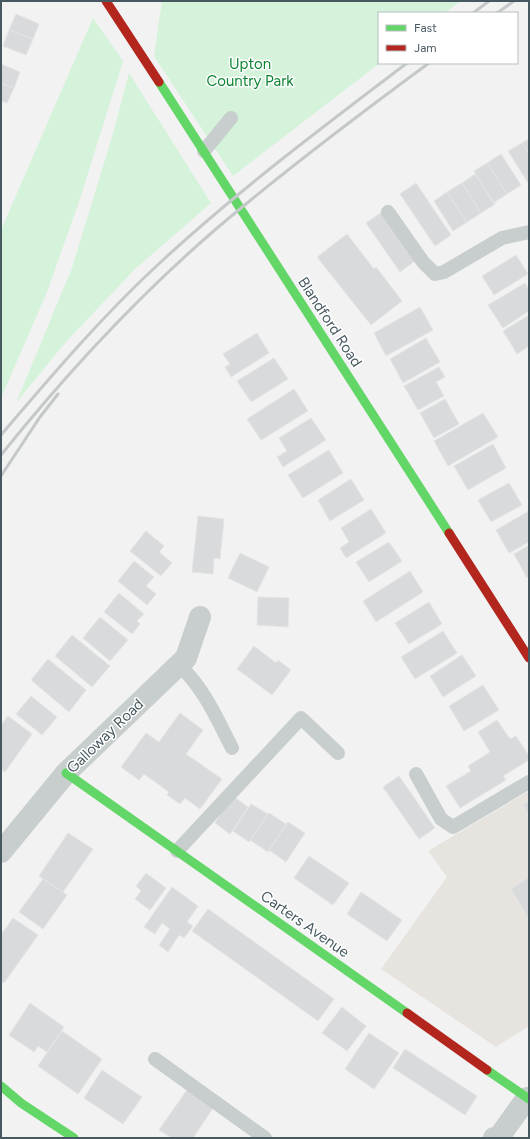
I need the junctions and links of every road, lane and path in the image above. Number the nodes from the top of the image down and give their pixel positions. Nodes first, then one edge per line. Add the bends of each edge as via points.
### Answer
1 (106, 1) edge
2 (231, 118) dead end
3 (204, 151) junction
4 (388, 212) dead end
5 (529, 232) edge
6 (200, 617) dead end
7 (529, 658) edge
8 (180, 665) junction
9 (232, 748) dead end
10 (338, 753) dead end
11 (66, 773) junction
12 (416, 774) dead end
13 (529, 782) edge
14 (177, 851) junction
15 (1, 852) edge
16 (155, 1059) dead end
17 (1, 1086) edge
18 (528, 1098) edge
19 (74, 1138) edge
20 (265, 1138) edge
21 (497, 1138) edge

1 - 3 main road, Blandford Road
2 - 3 lane
3 - 7 main road, Blandford Road
4 - 5 lane via 423,262 435,274 444,272 502,238
6 - 8 street, Galloway Road via 186,658
8 - 9 lane via 201,690
8 - 11 street, Galloway Road
10 - 14 lane via 301,718
11 - 14 main road, Carters Avenue
11 - 15 street, Galloway Road
12 - 13 lane via 441,819 452,827
14 - 18 main road, Carters Avenue
16 - 20 lane
17 - 19 main road via 21,1103
18 - 21 street

